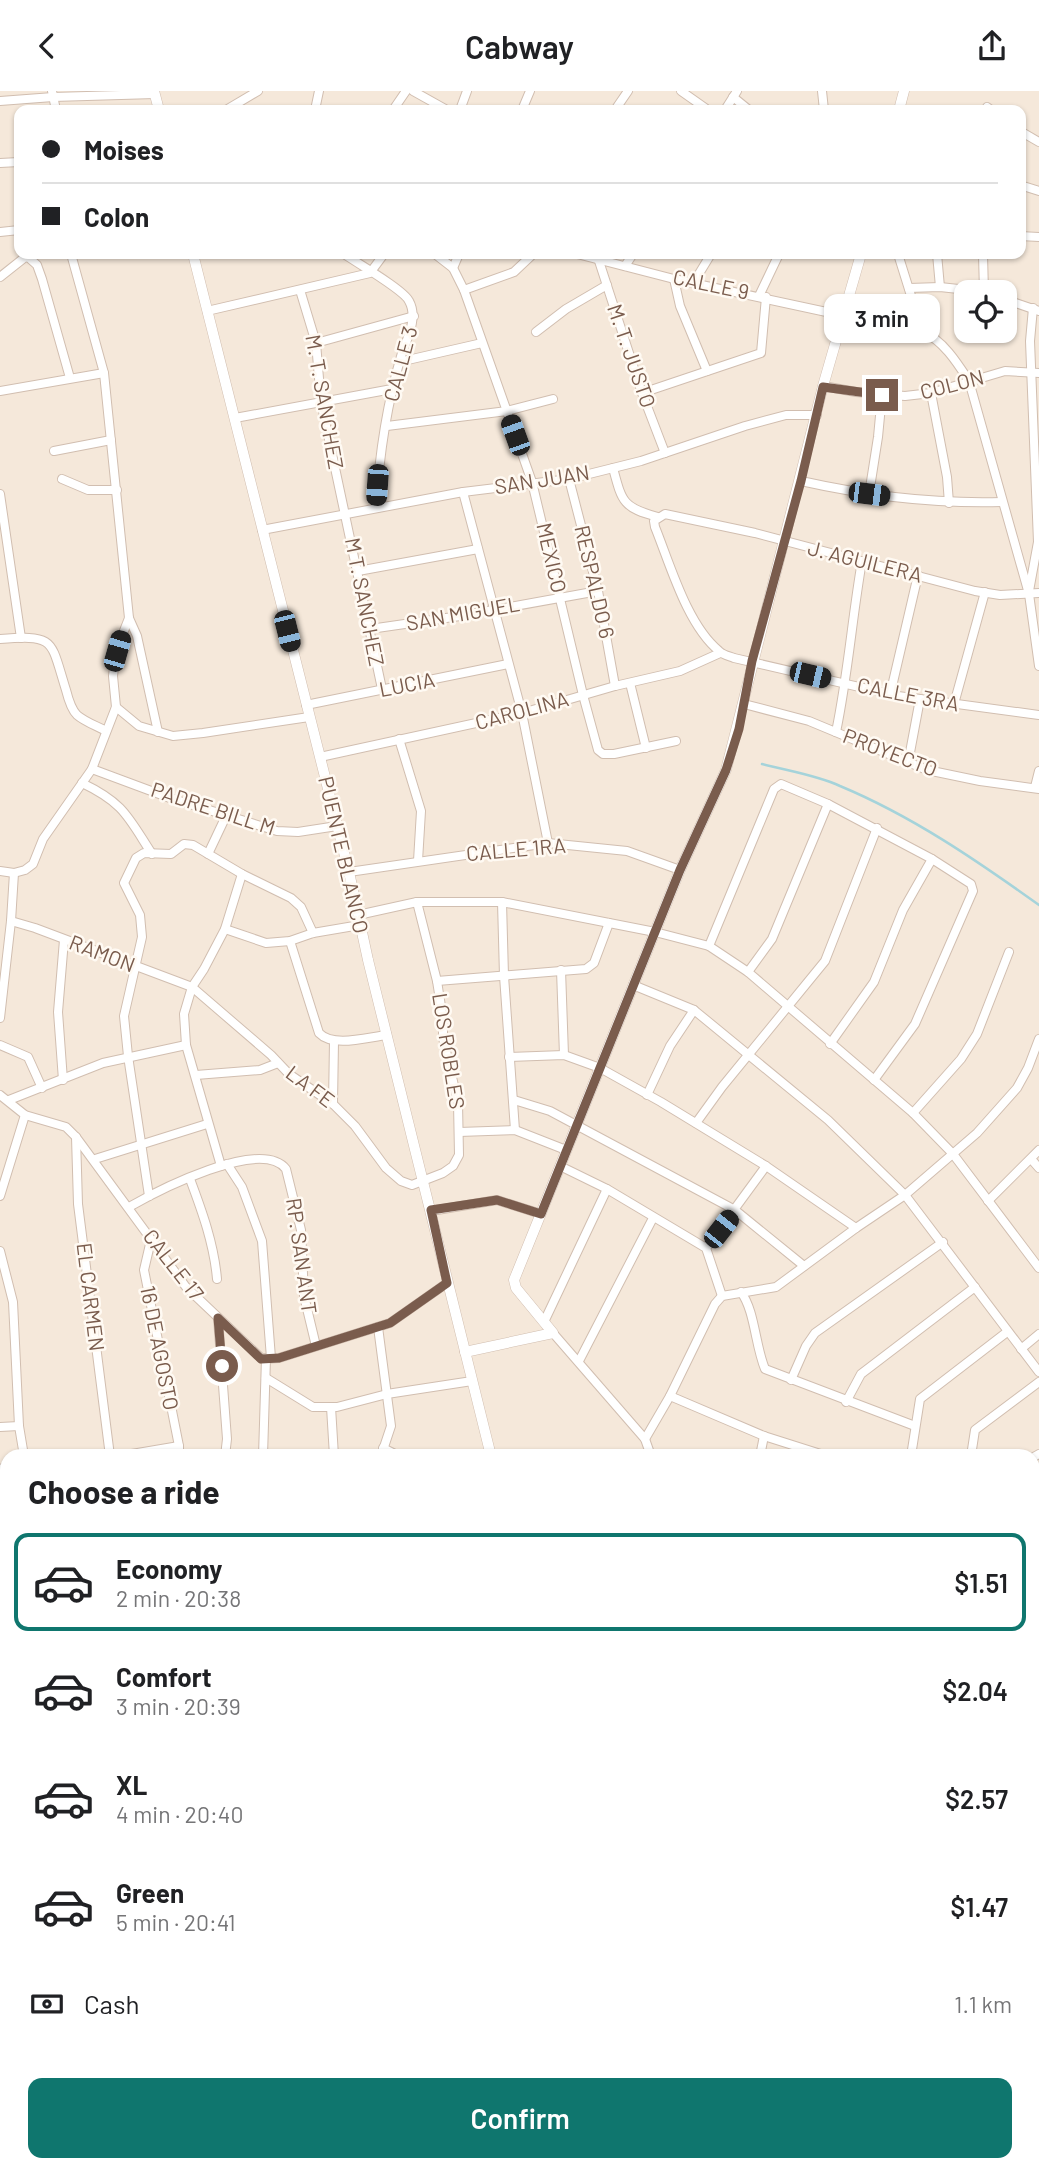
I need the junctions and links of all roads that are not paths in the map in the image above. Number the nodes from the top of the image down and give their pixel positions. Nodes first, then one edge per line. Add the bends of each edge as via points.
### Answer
1 (258, 91) edge
2 (412, 91) edge
3 (681, 91) edge
4 (155, 93) edge
5 (53, 94) edge
6 (0, 101) edge
7 (234, 105) edge
8 (438, 105) edge
9 (701, 105) edge
10 (23, 259) edge
11 (30, 259) edge
12 (72, 259) edge
13 (194, 259) edge
14 (351, 259) edge
15 (380, 259) edge
16 (441, 259) edge
17 (457, 259) edge
18 (528, 259) edge
19 (598, 259) edge
20 (601, 259) edge
21 (630, 259) edge
22 (708, 259) edge
23 (777, 259) edge
24 (860, 259) edge
25 (900, 259) edge
26 (937, 259) edge
27 (983, 259) edge
28 (625, 266) junction
29 (453, 268) junction
30 (370, 273) junction
31 (0, 277) edge
32 (674, 279) junction
33 (984, 280) edge
34 (694, 282) junction
35 (607, 285) junction
36 (940, 287) junction
37 (909, 288) junction
38 (954, 289) edge
39 (300, 290) junction
40 (464, 290) junction
41 (762, 296) junction
42 (1017, 303) edge
43 (1036, 310) edge
44 (207, 311) junction
45 (414, 316) junction
46 (845, 316) junction
47 (922, 331) junction
48 (536, 332) dead end
49 (839, 334) junction
50 (316, 343) junction
51 (482, 343) junction
52 (400, 362) junction
53 (707, 371) junction
54 (104, 373) junction
55 (1036, 373) edge
56 (70, 377) junction
57 (969, 381) junction
58 (823, 387) junction
59 (392, 390) junction
60 (0, 391) edge
61 (642, 393) junction
62 (931, 393) junction
63 (882, 395) junction
64 (553, 399) dead end
65 (321, 402) junction
66 (507, 411) junction
67 (817, 415) junction
68 (235, 418) junction
69 (387, 426) junction
70 (111, 440) junction
71 (54, 451) dead end
72 (665, 453) junction
73 (613, 468) junction
74 (62, 479) dead end
75 (569, 479) junction
76 (801, 481) junction
77 (532, 482) junction
78 (117, 490) junction
79 (463, 492) junction
80 (0, 494) edge
81 (869, 494) junction
82 (1002, 502) junction
83 (949, 503) junction
84 (376, 508) junction
85 (346, 515) junction
86 (656, 519) junction
87 (262, 530) junction
88 (785, 541) junction
89 (478, 549) junction
90 (862, 561) junction
91 (358, 571) junction
92 (918, 575) junction
93 (597, 591) junction
94 (985, 593) junction
95 (1039, 593) edge
96 (1029, 594) junction
97 (560, 598) junction
98 (494, 609) junction
99 (129, 618) junction
100 (370, 629) junction
101 (21, 638) junction
102 (0, 639) edge
103 (720, 653) junction
104 (752, 661) junction
105 (508, 664) junction
106 (1039, 666) edge
107 (630, 683) junction
108 (846, 683) junction
109 (615, 686) junction
110 (382, 689) junction
111 (583, 695) junction
112 (890, 695) junction
113 (920, 699) junction
114 (744, 704) junction
115 (954, 704) junction
116 (306, 705) junction
117 (117, 707) junction
118 (522, 713) junction
119 (1039, 715) edge
120 (309, 717) junction
121 (106, 731) junction
122 (836, 731) junction
123 (158, 732) junction
124 (399, 739) junction
125 (676, 741) dead end
126 (646, 748) junction
127 (320, 757) junction
128 (908, 763) junction
129 (92, 769) junction
130 (1039, 771) edge
131 (82, 783) junction
132 (1037, 788) edge
133 (828, 804) junction
134 (226, 816) junction
135 (337, 826) junction
136 (877, 828) junction
137 (548, 843) junction
138 (152, 854) junction
139 (208, 854) junction
140 (932, 859) junction
141 (418, 861) junction
142 (680, 870) junction
143 (0, 871) edge
144 (349, 872) junction
145 (14, 873) junction
146 (242, 874) junction
147 (417, 902) junction
148 (502, 902) junction
149 (0, 906) edge
150 (12, 907) junction
151 (359, 920) junction
152 (12, 921) junction
153 (609, 923) junction
154 (225, 929) junction
155 (656, 932) junction
156 (313, 933) junction
157 (64, 940) junction
158 (290, 941) junction
159 (709, 946) junction
160 (1009, 952) dead end
161 (134, 966) junction
162 (561, 970) junction
163 (748, 972) junction
164 (504, 976) junction
165 (437, 981) junction
166 (633, 985) junction
167 (192, 987) junction
168 (787, 1007) junction
169 (694, 1010) junction
170 (0, 1018) edge
171 (387, 1035) junction
172 (1039, 1039) edge
173 (334, 1041) junction
174 (830, 1044) junction
175 (0, 1045) edge
176 (186, 1045) junction
177 (564, 1055) junction
178 (128, 1056) junction
179 (748, 1056) junction
180 (509, 1057) junction
181 (278, 1063) junction
182 (600, 1068) junction
183 (196, 1075) junction
184 (63, 1080) junction
185 (874, 1080) junction
186 (42, 1088) junction
187 (0, 1095) edge
188 (648, 1095) junction
189 (9, 1100) junction
190 (514, 1100) junction
191 (333, 1104) junction
192 (913, 1114) junction
193 (26, 1115) junction
194 (696, 1123) junction
195 (207, 1125) junction
196 (576, 1125) junction
197 (515, 1130) junction
198 (459, 1132) junction
199 (76, 1137) junction
200 (141, 1145) junction
201 (566, 1150) junction
202 (1039, 1150) edge
203 (953, 1154) junction
204 (94, 1159) junction
205 (1032, 1160) junction
206 (224, 1165) junction
207 (559, 1166) junction
208 (766, 1166) junction
209 (1039, 1168) edge
210 (190, 1179) junction
211 (423, 1181) junction
212 (607, 1189) junction
213 (905, 1195) junction
214 (0, 1196) edge
215 (149, 1196) junction
216 (988, 1201) junction
217 (129, 1207) junction
218 (431, 1210) junction
219 (735, 1210) junction
220 (541, 1214) junction
221 (653, 1218) junction
222 (856, 1228) junction
223 (151, 1240) junction
224 (943, 1242) junction
225 (706, 1248) junction
226 (0, 1251) edge
227 (804, 1266) junction
228 (1039, 1268) edge
229 (217, 1279) dead end
230 (447, 1283) junction
231 (975, 1287) junction
232 (741, 1292) junction
233 (722, 1296) junction
234 (218, 1318) junction
235 (544, 1322) junction
236 (378, 1327) junction
237 (1007, 1332) junction
238 (554, 1333) junction
239 (1039, 1334) edge
240 (316, 1346) junction
241 (1021, 1349) junction
242 (465, 1352) junction
243 (269, 1358) junction
244 (579, 1361) junction
245 (1039, 1372) edge
246 (266, 1378) junction
247 (791, 1380) junction
248 (472, 1381) junction
249 (1039, 1382) edge
250 (387, 1394) junction
251 (670, 1396) junction
252 (846, 1402) junction
253 (331, 1407) junction
254 (19, 1426) junction
255 (915, 1426) junction
256 (0, 1427) edge
257 (764, 1436) junction
258 (645, 1439) junction
259 (178, 1446) joint
260 (23, 1449) edge
261 (109, 1449) edge
262 (161, 1449) edge
263 (226, 1449) edge
264 (263, 1449) edge
265 (334, 1449) edge
266 (383, 1449) edge
267 (489, 1449) edge
268 (649, 1449) edge
269 (761, 1449) edge
270 (805, 1449) edge
271 (912, 1449) edge
272 (972, 1449) edge

1 - 7 street
2 - 8 street
3 - 9 street
4 - 5 street
5 - 6 street
10 - 31 street
11 - 56 street via 42,279
12 - 54 street
13 - 44 street, PUENTE BLANCO
14 - 30 street, CALLE 3
15 - 30 street
16 - 29 street, MEXICO
17 - 29 street
18 - 40 street via 514,272
19 - 35 street, M. T. JUSTO
20 - 28 street, CALLE 9
21 - 28 street
22 - 34 street
23 - 41 street
24 - 46 street
25 - 37 street
26 - 36 street
27 - 33 street
28 - 32 street, CALLE 9
29 - 40 street, MEXICO
30 - 39 street
30 - 45 street, CALLE 3 via 403,292
32 - 34 street, CALLE 9
32 - 53 street
34 - 41 street, CALLE 9
35 - 48 street
35 - 61 street, M. T. JUSTO
36 - 37 street
36 - 38 street
37 - 47 street
39 - 44 street
39 - 50 street, M. T. SANCHEZ
40 - 51 street, MEXICO
41 - 46 street, CALLE 9
41 - 53 street via 761,353
42 - 43 street
43 - 55 street via 1030,341
44 - 68 street, PUENTE BLANCO
45 - 50 street
45 - 52 street, CALLE 3
46 - 49 street
47 - 49 street
47 - 57 street via 956,362
49 - 58 street
50 - 65 street, M. T. SANCHEZ
51 - 52 street
51 - 66 street, MEXICO
52 - 59 street, CALLE 3
53 - 61 street
54 - 56 street
54 - 70 street
55 - 57 street, COLON via 1005,372
55 - 96 street via 1038,542
56 - 60 street
57 - 62 street, COLON
57 - 82 street
58 - 63 street, COLON
58 - 67 street
59 - 65 street
59 - 69 street, CALLE 3
61 - 72 street, M. T. JUSTO
62 - 63 street, COLON
62 - 83 street
63 - 81 street
64 - 66 street
65 - 68 street
65 - 85 street, M. T. SANCHEZ
66 - 69 street
66 - 77 street, MEXICO
67 - 72 street, SAN JUAN via 786,415
67 - 76 street
68 - 87 street, PUENTE BLANCO
69 - 84 street, CALLE 3
70 - 71 street
70 - 78 street
72 - 73 street, SAN JUAN
73 - 75 street, SAN JUAN
73 - 86 street via 628,506
74 - 78 street via 88,490
75 - 77 street, SAN JUAN
75 - 93 street, RESPALDO 6
76 - 81 street
76 - 88 street
77 - 79 street, SAN JUAN
77 - 97 street, MEXICO
78 - 99 street
79 - 84 street, SAN JUAN
79 - 89 street
80 - 101 street
81 - 83 street
82 - 83 street
82 - 96 street
84 - 85 street, SAN JUAN
85 - 87 street, SAN JUAN
85 - 91 street, M T. SANCHEZ
86 - 88 street, J. AGUILERA via 665,514
86 - 103 street via 654,527 686,601
87 - 116 street, PUENTE BLANCO
88 - 90 street, J. AGUILERA
88 - 104 street
89 - 91 street
89 - 98 street
90 - 92 street, J. AGUILERA
90 - 108 street
91 - 100 street, M T. SANCHEZ
92 - 94 street, J. AGUILERA
92 - 112 street
93 - 97 street, SAN MIGUEL
93 - 109 street, RESPALDO 6
94 - 96 street, J. AGUILERA
94 - 115 street
95 - 96 street, J. AGUILERA
96 - 106 street
97 - 98 street, SAN MIGUEL
97 - 111 street, MEXICO
98 - 100 street, SAN MIGUEL
98 - 105 street
99 - 117 street via 113,676
99 - 123 street
100 - 110 street, M T. SANCHEZ
101 - 102 street
101 - 121 street via 45,640 76,714
103 - 104 street, CALLE 3RA
103 - 107 street, CAROLINA via 680,671
104 - 108 street, CALLE 3RA
104 - 114 street
105 - 110 street, LUCIA
105 - 118 street
107 - 109 street, CAROLINA
107 - 126 street
108 - 112 street, CALLE 3RA
108 - 122 street
109 - 111 street, CAROLINA
110 - 116 street, LUCIA
111 - 118 street, CAROLINA
111 - 126 street, MEXICO via 598,750 603,754
112 - 113 street, CALLE 3RA
113 - 115 street, CALLE 3RA
113 - 128 street
114 - 122 street, PROYECTO
114 - 142 street via 726,770
115 - 119 street, CALLE 3RA
116 - 120 street, PUENTE BLANCO
117 - 121 street
117 - 123 street via 139,726
118 - 124 street, CAROLINA
118 - 137 street
120 - 123 street via 173,736
120 - 127 street, PUENTE BLANCO
121 - 129 street
122 - 128 street, PROYECTO
124 - 127 street, CAROLINA
124 - 141 street via 421,811
125 - 126 street
127 - 135 street, PUENTE BLANCO
128 - 132 street, PROYECTO via 969,779
129 - 131 street
129 - 134 street, PADRE BILL M
130 - 132 street
131 - 138 street via 118,805
131 - 145 street via 43,839 33,864
133 - 136 street
133 - 159 street via 777,786
133 - 163 street via 772,939
134 - 135 street, PADRE BILL M via 277,831
134 - 139 street
135 - 144 street, PUENTE BLANCO
136 - 140 street
136 - 168 street via 825,961
137 - 141 street, CALLE 1RA
137 - 142 street, CALLE 1RA via 627,851
138 - 139 street via 171,854 184,844
138 - 161 street via 136,858 124,883 140,915 141,951
139 - 146 street
140 - 174 street via 903,910 874,982
140 - 185 street via 971,884 973,891 915,1024
141 - 144 street, CALLE 1RA
142 - 155 street
143 - 145 street
144 - 151 street, PUENTE BLANCO
145 - 150 street
146 - 154 street
146 - 156 street via 291,898 301,907
147 - 148 street
147 - 151 street
147 - 165 street, LOS ROBLES
148 - 153 street
148 - 164 street
149 - 150 street
150 - 152 street
151 - 156 street
151 - 171 street, PUENTE BLANCO
152 - 157 street, RAMON
152 - 170 street
153 - 155 street
153 - 162 street via 591,967
154 - 158 street via 266,943
154 - 167 street
155 - 159 street
155 - 166 street
156 - 158 street
157 - 161 street, RAMON
157 - 184 street via 58,1012
158 - 173 street via 319,1033
159 - 163 street
160 - 192 street via 976,1034 961,1059
161 - 167 street, RAMON
161 - 178 street via 124,1016
162 - 164 street
162 - 177 street
163 - 168 street
164 - 165 street
164 - 180 street
165 - 198 street, LOS ROBLES
166 - 169 street
166 - 182 street
167 - 176 street via 184,1014
167 - 181 street, LA FE
168 - 174 street
168 - 179 street
169 - 179 street
169 - 188 street via 670,1046
171 - 173 street
171 - 211 street, PUENTE BLANCO
172 - 203 street via 1017,1088
173 - 191 street
174 - 185 street
175 - 186 street via 28,1057
176 - 178 street
176 - 183 street
177 - 180 street
177 - 182 street
178 - 184 street
178 - 200 street
179 - 194 street
179 - 213 street via 828,1120
180 - 190 street
181 - 183 street via 260,1070
181 - 191 street, LA FE
182 - 188 street
182 - 196 street
183 - 195 street
184 - 186 street
185 - 192 street
186 - 189 street
187 - 189 street, CALLE 17
188 - 194 street
189 - 193 street, CALLE 17
190 - 196 street
190 - 197 street
191 - 211 street, LA FE via 401,1181 412,1185
192 - 203 street
193 - 199 street, CALLE 17 via 66,1127
193 - 214 street
194 - 208 street
195 - 200 street
195 - 206 street
196 - 201 street
196 - 219 street
197 - 198 street
197 - 201 street
198 - 211 street, LOS ROBLES via 459,1155 453,1166
199 - 204 street, CALLE 17
199 - 261 street, EL CARMEN via 78,1204
200 - 204 street
200 - 215 street
201 - 207 street
202 - 205 street
203 - 213 street
203 - 216 street
204 - 217 street, CALLE 17
205 - 209 street
205 - 216 street
206 - 210 street, RP. SAN ANT
206 - 240 street, RP. SAN ANT via 251,1158 277,1161 286,1169 301,1230 304,1296
206 - 243 street via 242,1187 262,1241
207 - 212 street
207 - 220 street
208 - 219 street
208 - 222 street
210 - 215 street, RP. SAN ANT
210 - 229 street via 210,1236
211 - 218 street, PUENTE BLANCO
212 - 221 street
212 - 235 street
213 - 222 street
213 - 224 street
215 - 217 street, RP. SAN ANT
216 - 228 street
217 - 223 street, CALLE 17
218 - 220 street via 497,1200
218 - 230 street, PUENTE BLANCO
219 - 225 street
219 - 227 street
220 - 235 street via 514,1285
221 - 225 street
221 - 244 street
222 - 227 street
223 - 234 street, CALLE 17 via 186,1287
223 - 259 street, 16 DE AGOSTO via 144,1270
224 - 231 street
224 - 247 street via 815,1333
225 - 233 street
226 - 254 street via 13,1302
227 - 232 street via 776,1287
230 - 236 street
230 - 242 street, PUENTE BLANCO
231 - 237 street
231 - 252 street via 861,1374
232 - 233 street
232 - 247 street via 765,1369
233 - 251 street
234 - 243 street, CALLE 17 via 261,1359
234 - 263 street
235 - 238 street
236 - 240 street
236 - 250 street
237 - 241 street
237 - 255 street via 920,1399
238 - 242 street
238 - 244 street
239 - 241 street
240 - 243 street
241 - 245 street
242 - 248 street, PUENTE BLANCO
243 - 246 street
244 - 258 street
246 - 253 street via 313,1407
246 - 264 street
247 - 252 street
248 - 250 street
248 - 267 street, PUENTE BLANCO
249 - 272 street via 975,1430
250 - 253 street
250 - 266 street via 391,1426
251 - 257 street
251 - 258 street
252 - 255 street
253 - 265 street
254 - 256 street
254 - 260 street
255 - 271 street
257 - 269 street
257 - 270 street
258 - 268 street
259 - 262 street

